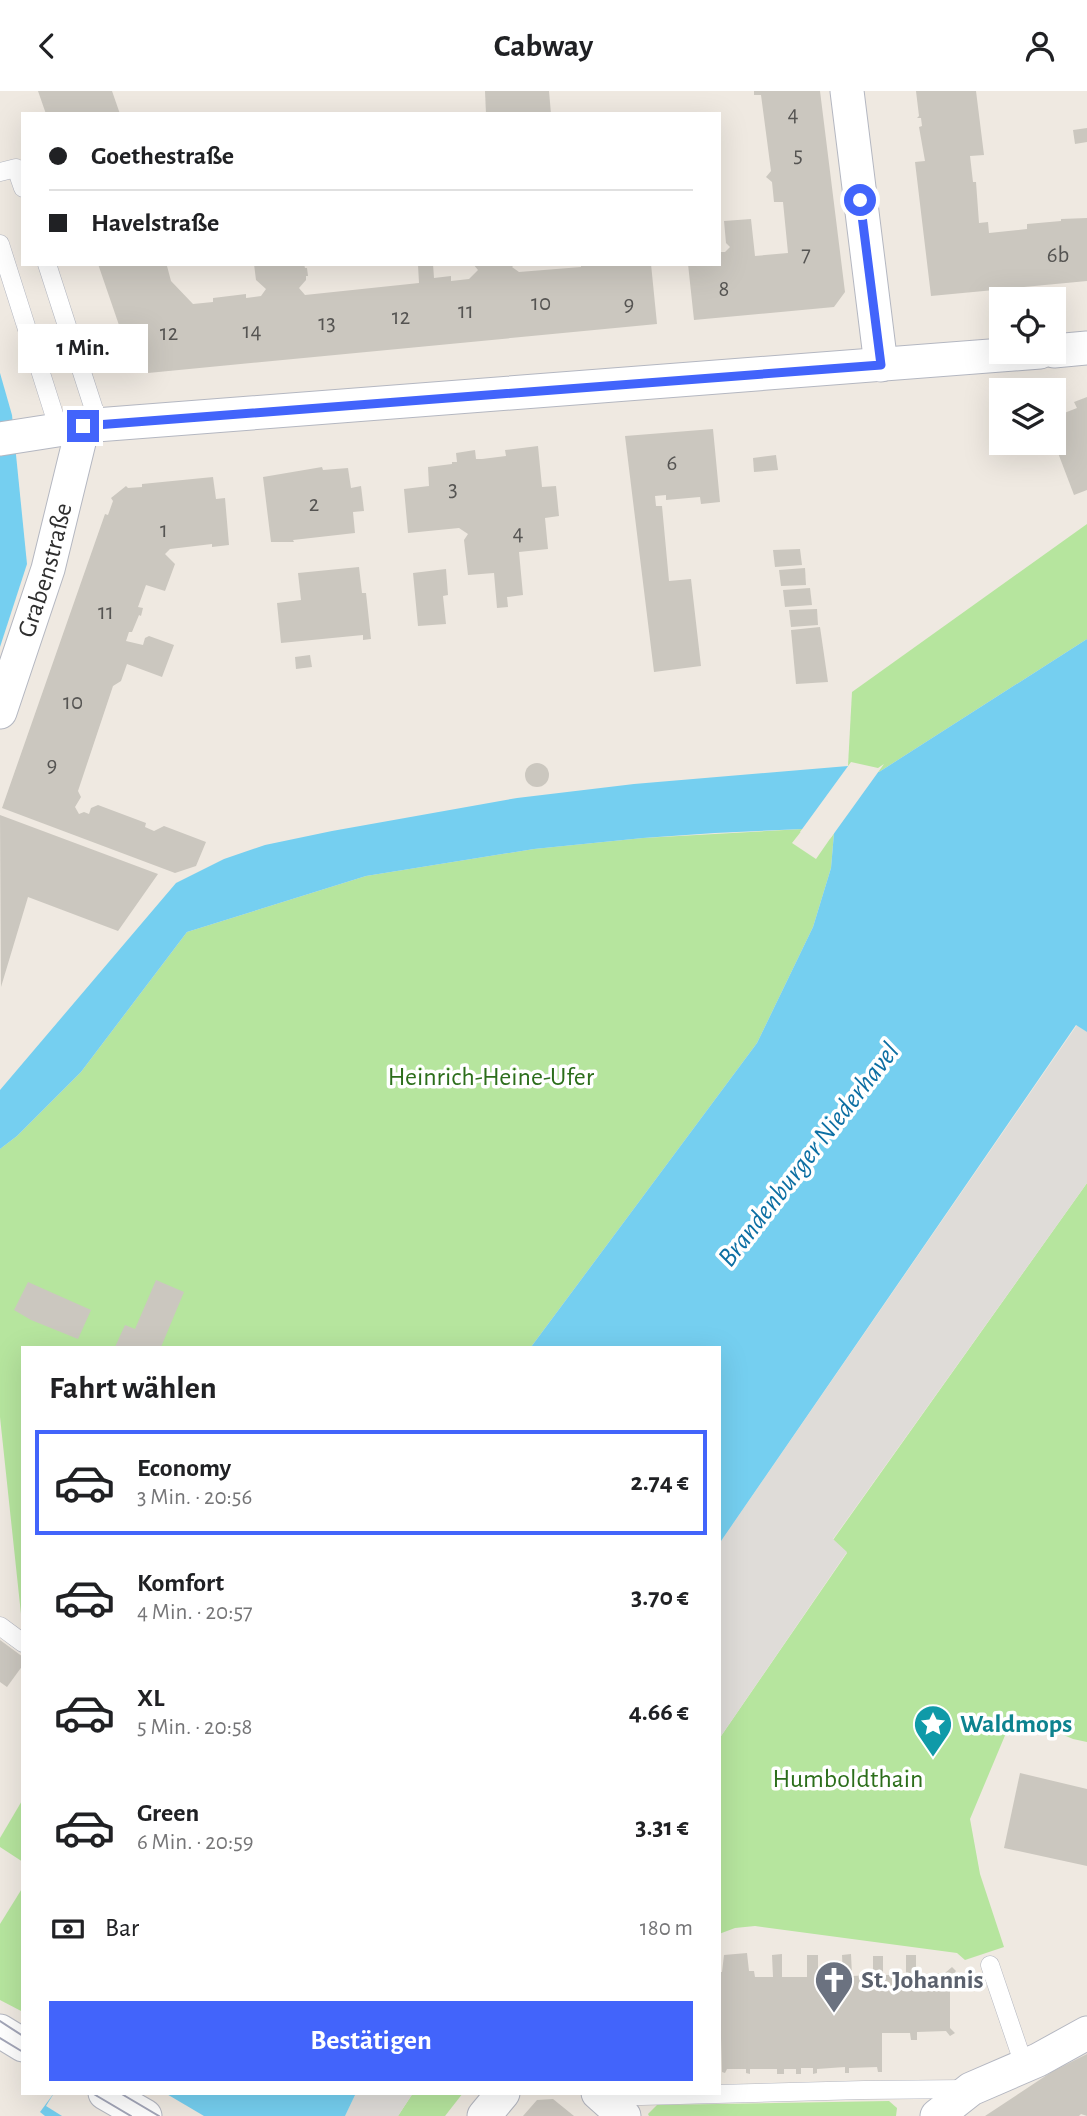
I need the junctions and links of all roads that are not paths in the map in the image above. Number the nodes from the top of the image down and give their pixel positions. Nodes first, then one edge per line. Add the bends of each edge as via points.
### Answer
1 (846, 91) edge
2 (0, 172) edge
3 (21, 182) edge
4 (0, 244) edge
5 (47, 266) edge
6 (1087, 348) edge
7 (1066, 350) edge
8 (989, 356) edge
9 (881, 365) junction
10 (54, 431) edge
11 (0, 712) edge
12 (0, 1626) edge
13 (21, 1642) edge
14 (990, 1965) dead end
15 (1087, 2033) edge
16 (1031, 2063) junction
17 (971, 2089) junction
18 (109, 2095) edge
19 (501, 2095) edge
20 (608, 2102) edge
21 (145, 2116) edge
22 (484, 2116) edge
23 (937, 2116) edge

1 - 9 street
2 - 3 lane via 16,168
4 - 10 lane
5 - 10 lane
6 - 7 street
8 - 9 street
9 - 10 street
10 - 11 street, Grabenstraße via 48,569
12 - 13 lane
14 - 16 lane
15 - 16 street
16 - 17 street
17 - 20 lane
17 - 23 street
18 - 21 street
19 - 22 street

